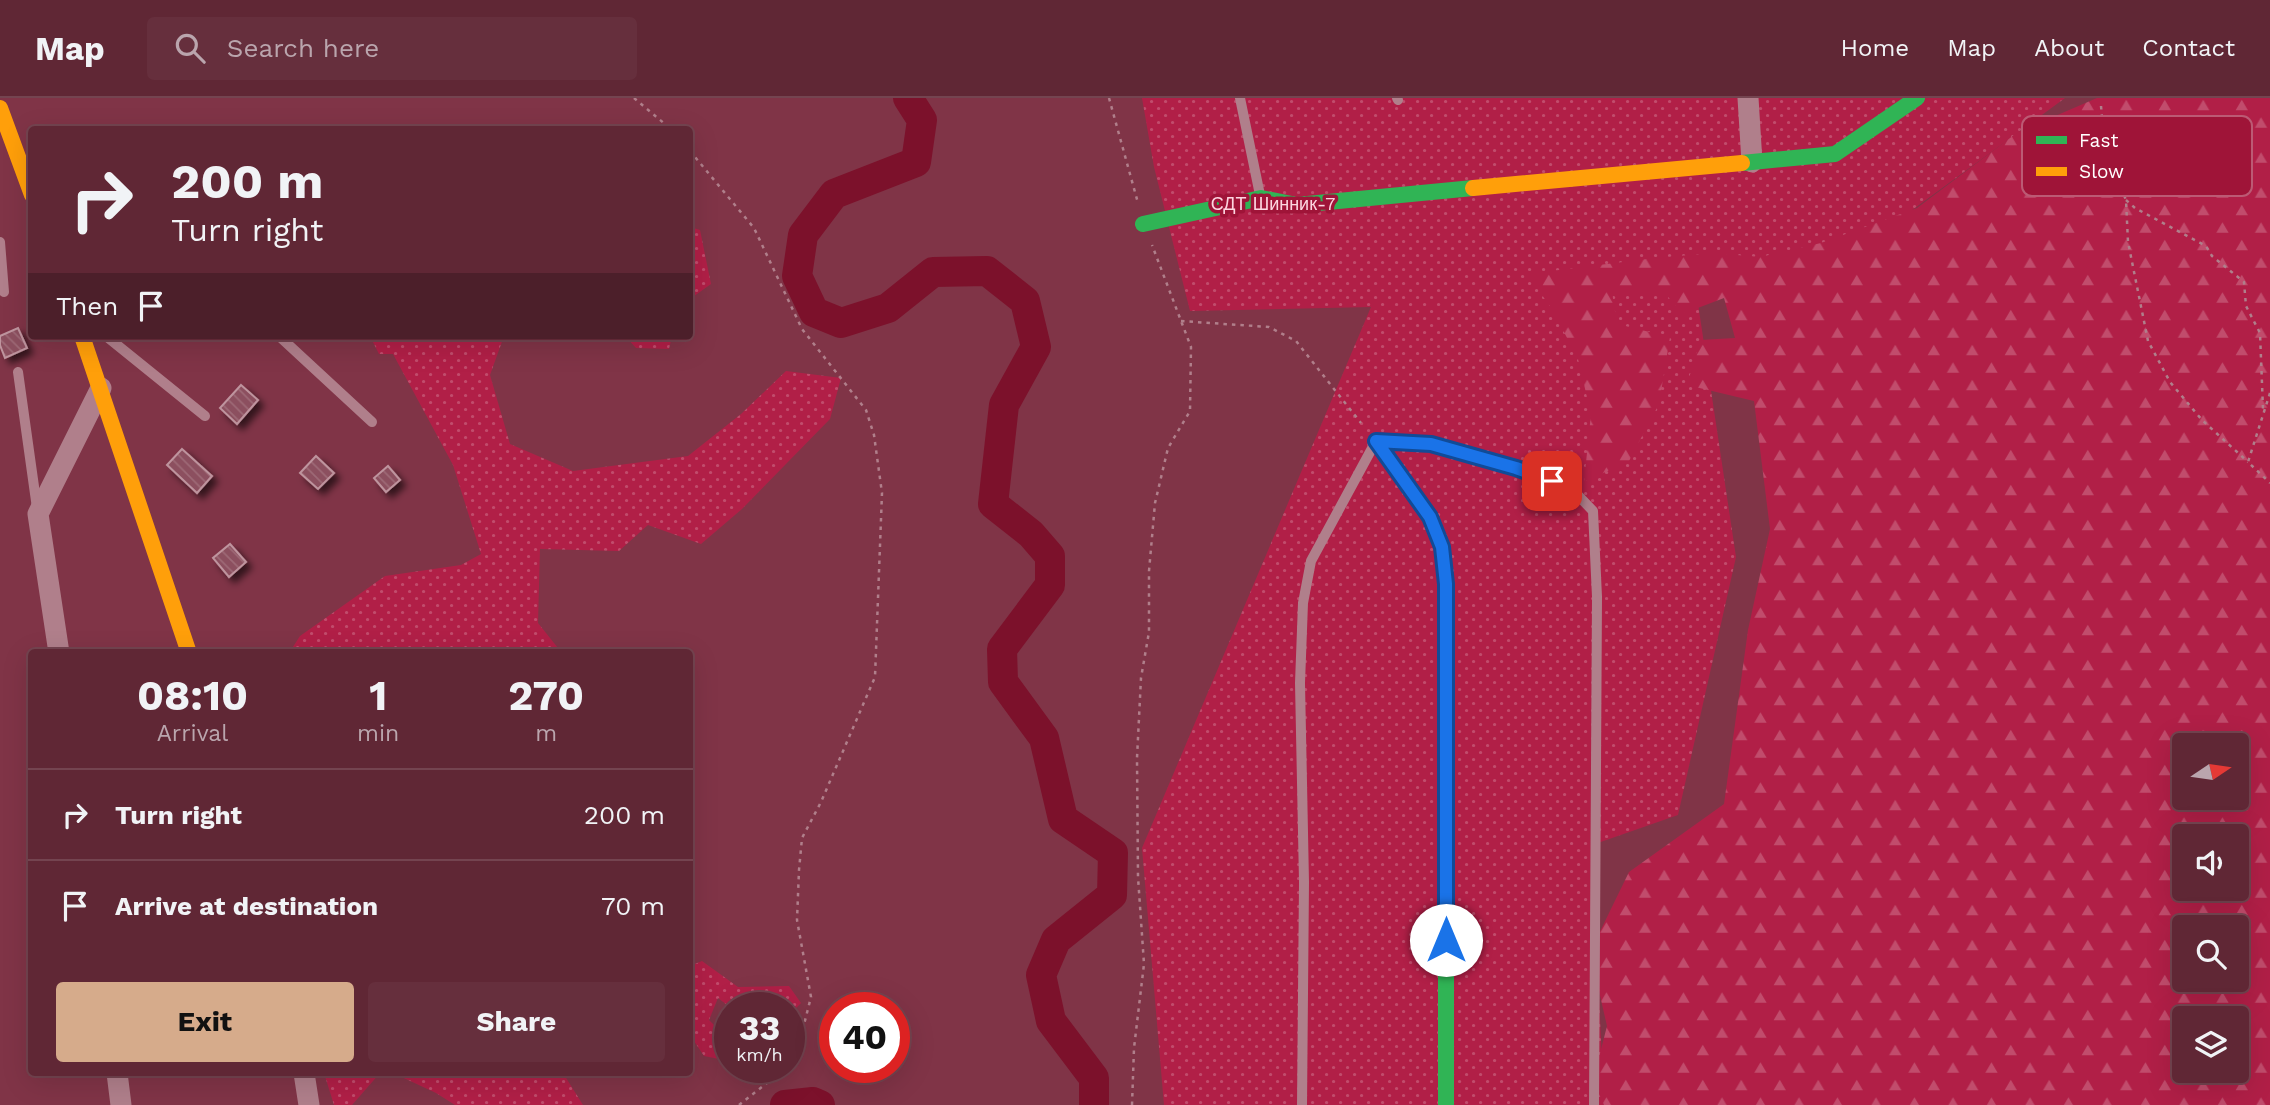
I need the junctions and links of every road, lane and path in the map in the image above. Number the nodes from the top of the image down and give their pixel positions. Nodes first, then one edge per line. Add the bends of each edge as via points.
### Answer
1 (635, 98) edge
2 (1109, 98) edge
3 (1240, 98) edge
4 (1748, 98) edge
5 (1916, 98) edge
6 (2101, 106) dead end
7 (0, 108) edge
8 (2102, 116) edge
9 (667, 126) edge
10 (693, 155) edge
11 (1752, 162) junction
12 (28, 184) edge
13 (2124, 196) edge
14 (1261, 198) junction
15 (2126, 200) junction
16 (1143, 224) junction
17 (0, 242) edge
18 (4, 292) dead end
19 (1181, 321) junction
20 (84, 340) edge
21 (111, 340) edge
22 (283, 340) edge
23 (18, 372) dead end
24 (101, 388) junction
25 (2270, 393) edge
26 (2263, 409) junction
27 (205, 416) dead end
28 (372, 422) dead end
29 (1376, 441) junction
30 (2248, 462) junction
31 (2270, 484) edge
32 (38, 514) junction
33 (58, 649) edge
34 (188, 649) edge
35 (805, 1020) edge
36 (117, 1076) edge
37 (304, 1076) edge
38 (766, 1083) edge
39 (121, 1105) edge
40 (309, 1105) edge
41 (739, 1105) edge
42 (1132, 1105) edge
43 (1302, 1105) edge
44 (1446, 1105) edge
45 (1594, 1105) edge

1 - 9 path
2 - 16 path
3 - 14 lane
4 - 11 street
5 - 11 street via 1835,154
6 - 8 path
7 - 12 street
10 - 35 path via 754,228 802,329 866,410 882,493 875,677 802,838 797,920 811,997
11 - 14 street via 1297,205
13 - 15 path
14 - 16 street
15 - 26 path via 2206,246 2212,257 2244,282 2246,306 2260,333
15 - 30 path via 2128,242 2148,341 2170,383
16 - 19 path
17 - 18 lane
19 - 29 path via 1269,327 1296,341
19 - 42 path via 1191,347 1190,411 1168,448 1155,503 1149,632 1141,678 1137,824 1144,964
20 - 24 street
21 - 27 lane
22 - 28 lane
23 - 32 lane
24 - 32 street
24 - 34 street
25 - 26 path
26 - 30 path
29 - 43 lane via 1311,561 1303,603
29 - 44 street via 1430,517 1442,547 1446,584
29 - 45 lane via 1431,444 1516,468 1570,487 1593,511 1597,597
30 - 31 path
32 - 33 street
36 - 39 street
37 - 40 street
38 - 41 path

